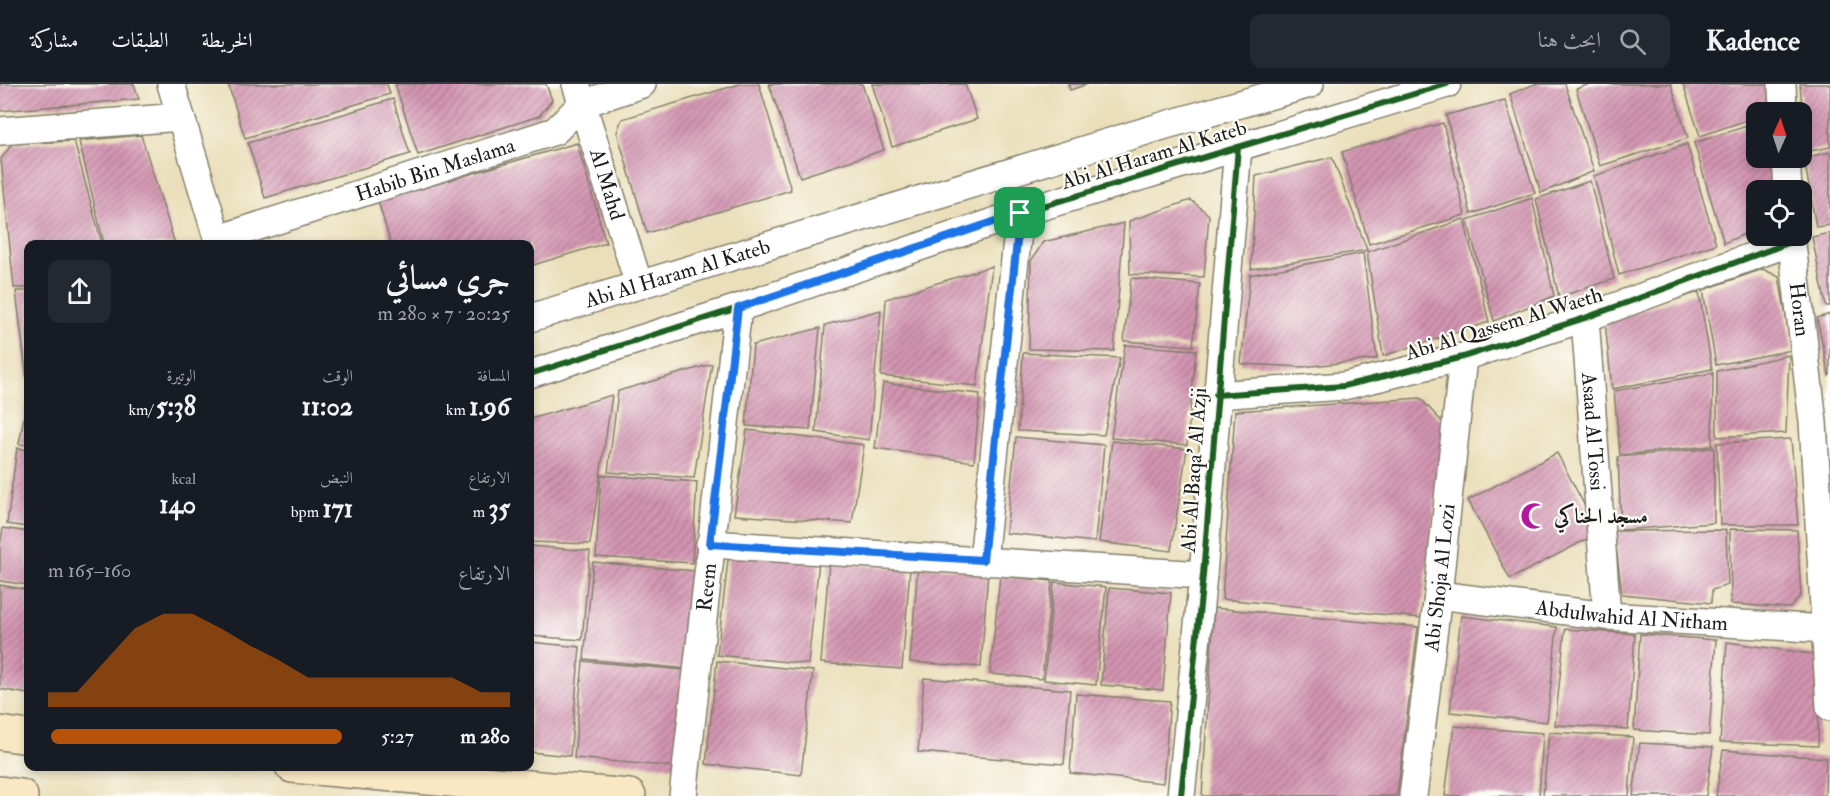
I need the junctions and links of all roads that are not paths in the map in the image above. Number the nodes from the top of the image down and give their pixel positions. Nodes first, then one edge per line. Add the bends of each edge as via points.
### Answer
1 (171, 84) edge
2 (642, 84) edge
3 (1310, 84) edge
4 (1447, 84) edge
5 (1782, 84) edge
6 (579, 94) edge
7 (1783, 102) edge
8 (181, 117) junction
9 (0, 131) edge
10 (1238, 147) junction
11 (1020, 213) junction
12 (218, 240) edge
13 (225, 240) edge
14 (1773, 246) edge
15 (1792, 246) edge
16 (639, 285) junction
17 (738, 308) junction
18 (534, 317) edge
19 (1585, 318) junction
20 (1463, 357) junction
21 (534, 373) edge
22 (1216, 395) junction
23 (1822, 420) edge
24 (710, 544) junction
25 (983, 560) junction
26 (1203, 575) junction
27 (1438, 595) junction
28 (1606, 616) junction
29 (1826, 629) junction
30 (1830, 707) edge
31 (0, 733) edge
32 (24, 736) edge
33 (391, 771) edge
34 (430, 773) edge
35 (0, 793) edge
36 (21, 796) edge
37 (629, 796) edge
38 (683, 796) edge
39 (1181, 796) edge
40 (1413, 796) edge

1 - 8 street
2 - 6 street, Habib Bin Maslama
3 - 16 street, Abi Al Haram Al Kateb
4 - 10 street, Abi Al Haram Al Kateb
5 - 7 street
6 - 13 street, Habib Bin Maslama via 555,131
6 - 16 street, Al Mahd
8 - 9 street
8 - 12 street
10 - 11 street, Abi Al Haram Al Kateb
10 - 22 street, Abi Al Baqa' Al Azji
11 - 17 street, Abi Al Haram Al Kateb
11 - 25 street
14 - 19 street, Abi Al Qassem Al Waeth
15 - 23 street, Horan
16 - 18 street, Abi Al Haram Al Kateb
17 - 21 street, Abi Al Haram Al Kateb
17 - 24 street, Reem
19 - 20 street, Abi Al Qassem Al Waeth
19 - 28 street, Asaad Al Tossi
20 - 22 street, Abi Al Qassem Al Waeth via 1344,386
20 - 27 street, Abi Shoja Al Lozi
22 - 26 street, Abi Al Baqa' Al Azji
23 - 29 street, Horan
24 - 25 street
24 - 38 street, Reem
25 - 26 street
26 - 39 street, Abi Al Baqa' Al Azji
27 - 28 street, Abdulwahid Al Nitham
27 - 40 street, Abi Shoja Al Lozi
28 - 29 street, Abdulwahid Al Nitham
29 - 30 street, Horan
31 - 32 main road
33 - 34 main road
34 - 37 main road
35 - 36 main road

